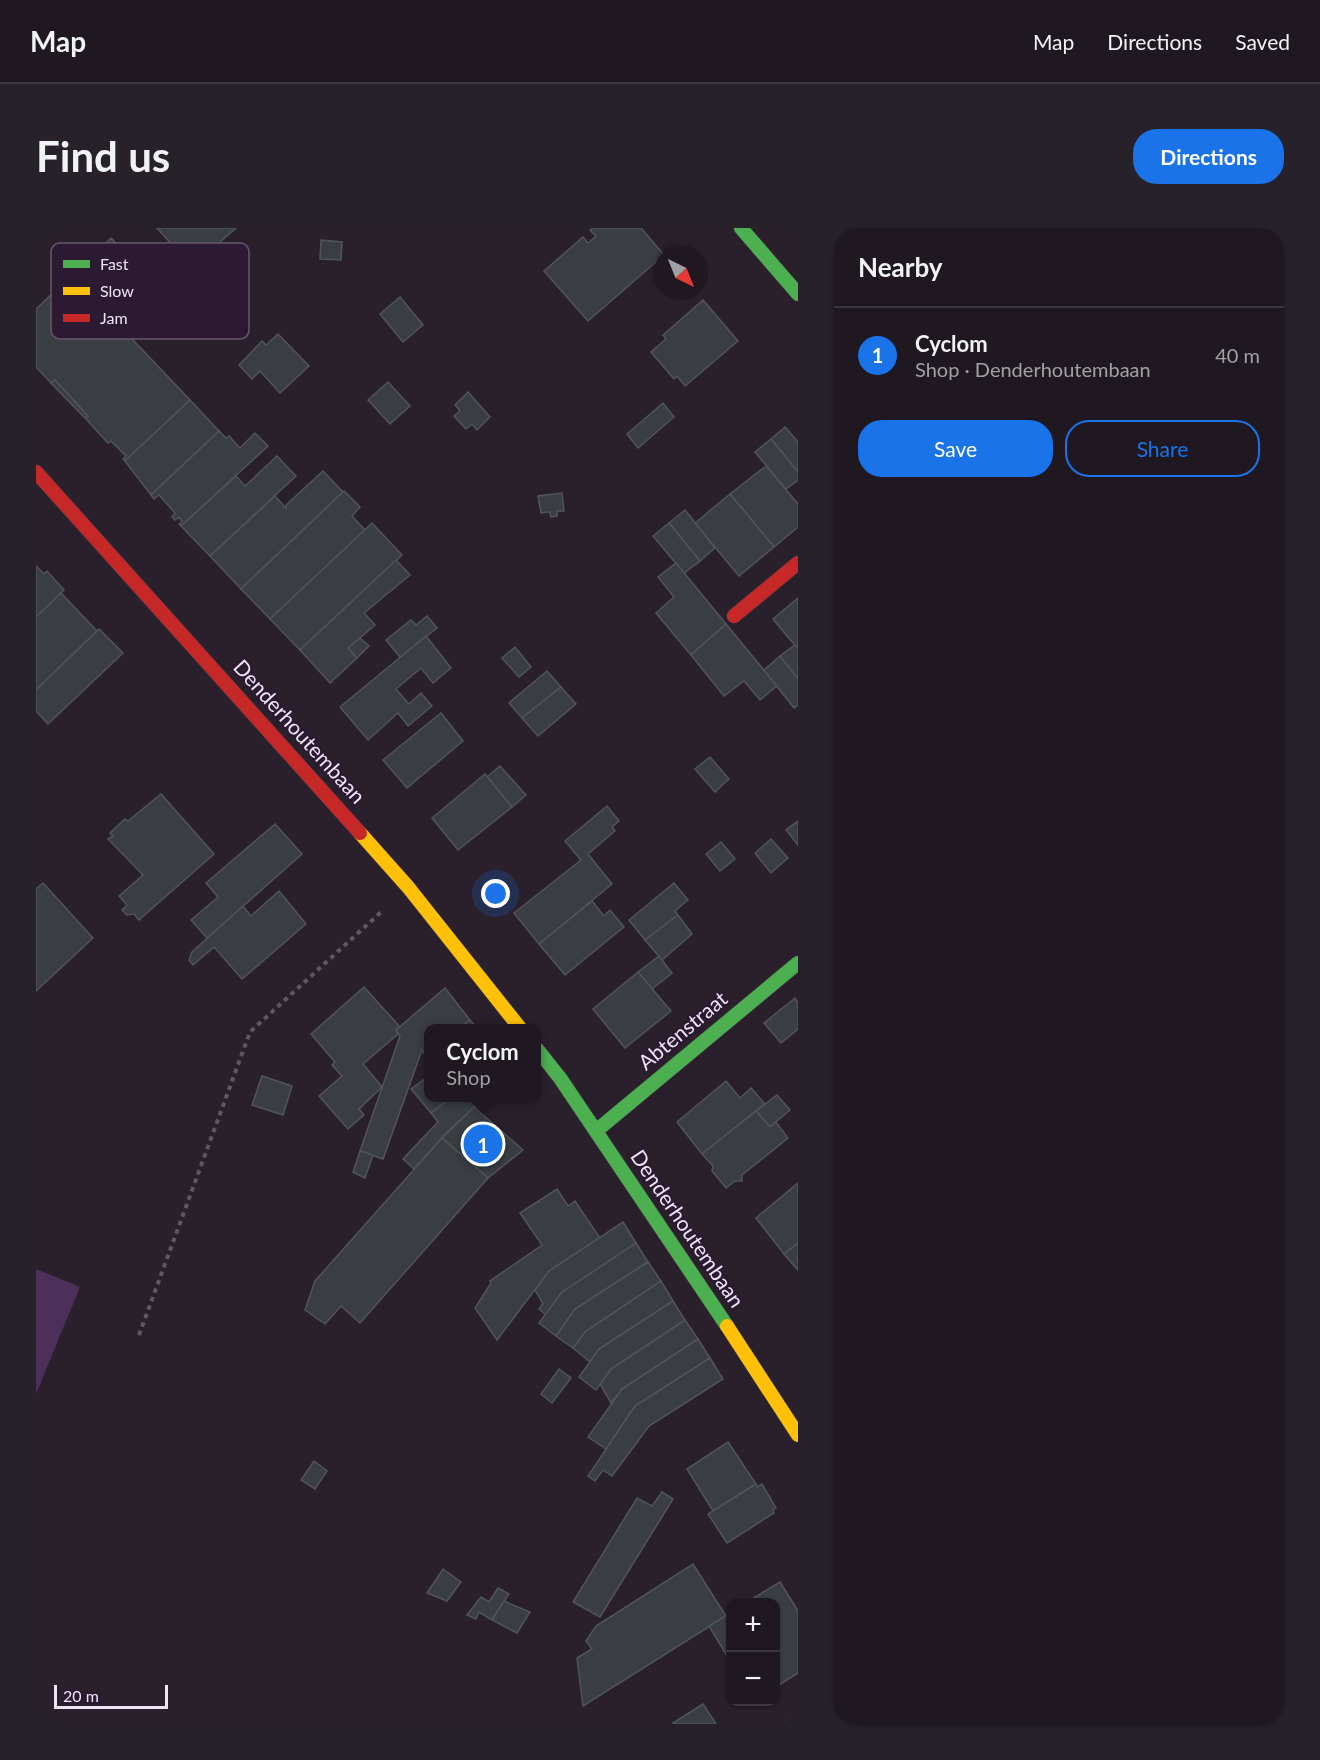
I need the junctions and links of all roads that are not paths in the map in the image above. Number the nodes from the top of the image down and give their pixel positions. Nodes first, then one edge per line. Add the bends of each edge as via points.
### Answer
1 (741, 228) edge
2 (798, 294) edge
3 (36, 472) edge
4 (798, 563) edge
5 (734, 616) dead end
6 (798, 963) edge
7 (516, 1024) edge
8 (541, 1055) edge
9 (596, 1131) junction
10 (798, 1436) edge

1 - 2 street
3 - 7 street, Denderhoutembaan via 408,887
4 - 5 street
6 - 9 street, Abtenstraat
8 - 9 street, Denderhoutembaan
9 - 10 street, Denderhoutembaan

